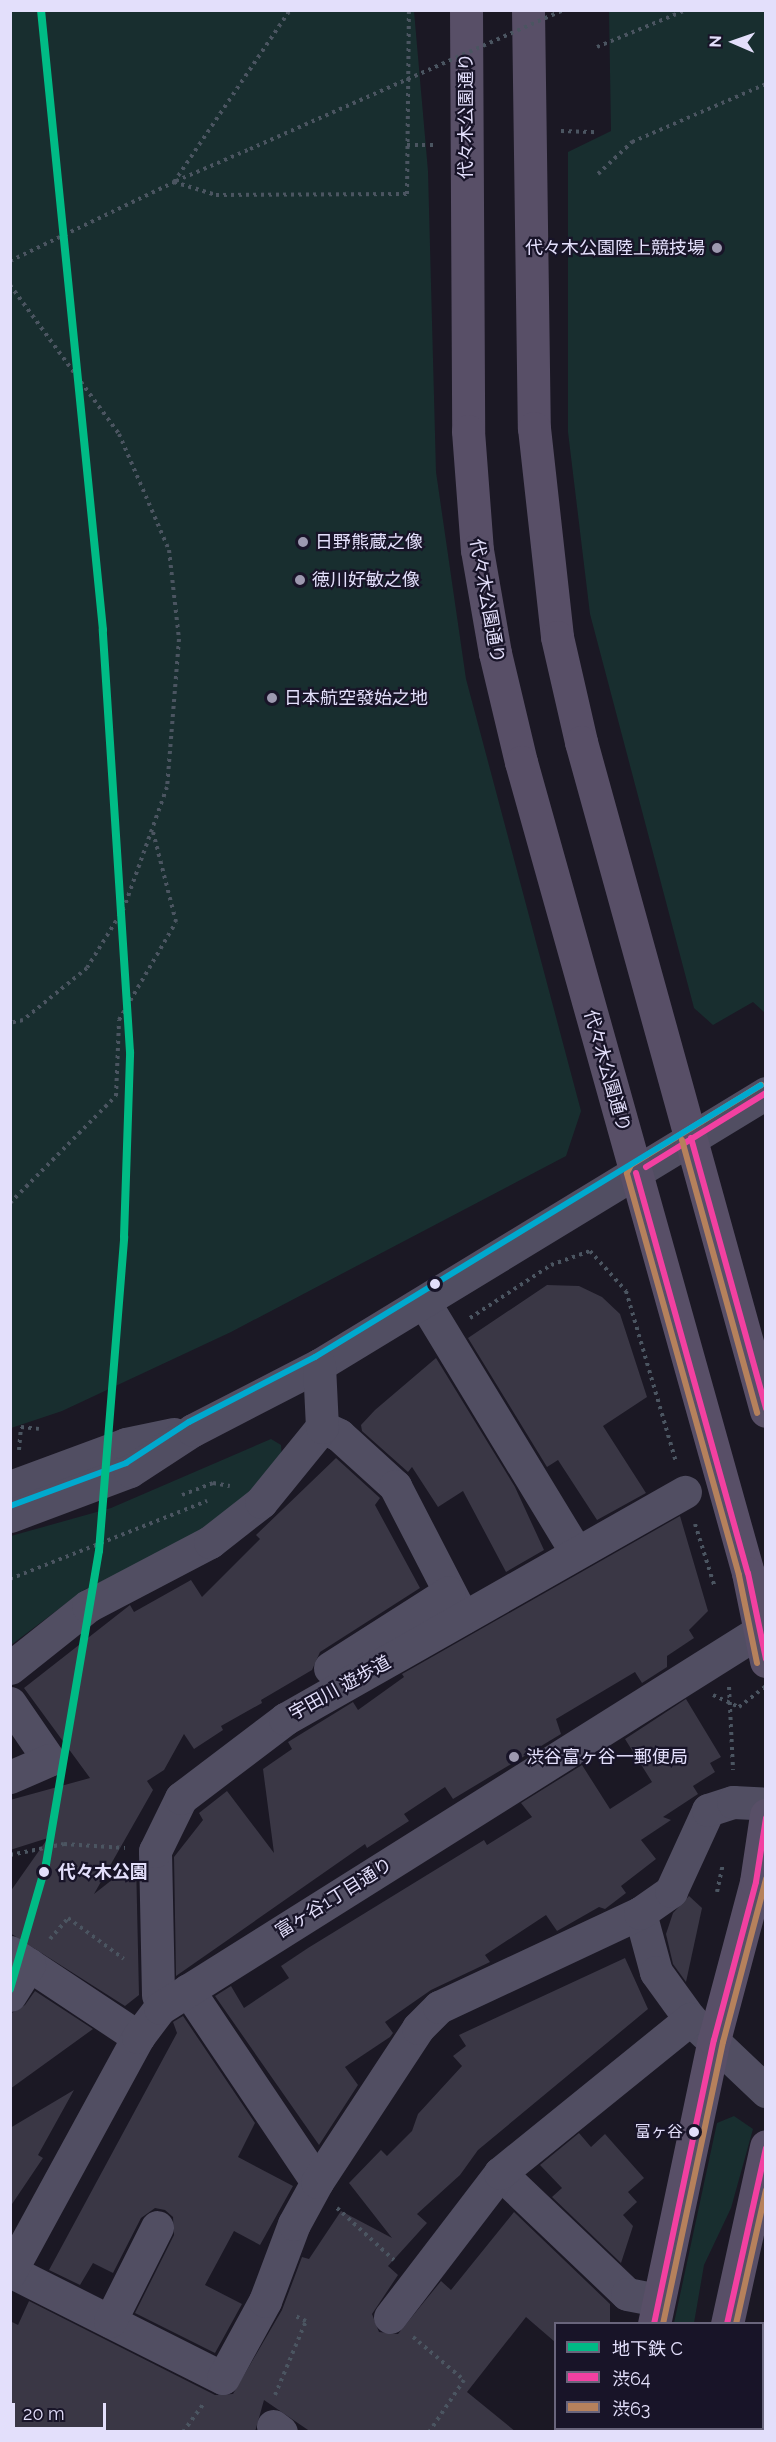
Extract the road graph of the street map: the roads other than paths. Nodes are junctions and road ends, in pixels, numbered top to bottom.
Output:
1 (466, 10) edge
2 (528, 10) edge
3 (765, 1092) edge
4 (691, 1138) junction
5 (636, 1173) junction
6 (423, 1302) junction
7 (319, 1365) junction
8 (765, 1411) edge
9 (322, 1426) junction
10 (193, 1430) junction
11 (14, 1474) edge
12 (685, 1492) road end
13 (10, 1516) edge
14 (576, 1552) junction
15 (456, 1605) junction
16 (763, 1628) edge
17 (765, 1661) edge
18 (10, 1668) edge
19 (330, 1668) dead end
20 (10, 1703) edge
21 (10, 1777) edge
22 (765, 1804) edge
23 (765, 1815) edge
24 (640, 1913) junction
25 (20, 1958) edge
26 (168, 1988) junction
27 (10, 1995) edge
28 (690, 2019) junction
29 (138, 2037) junction
30 (714, 2040) junction
31 (765, 2091) edge
32 (765, 2146) edge
33 (500, 2173) junction
34 (317, 2182) junction
35 (157, 2227) dead end
36 (11, 2272) edge
37 (656, 2312) edge
38 (390, 2318) road end
39 (110, 2322) junction
40 (727, 2322) edge

1 - 5 main road, 代々木公園通り
2 - 4 main road
3 - 4 street
4 - 5 street
4 - 8 main road
5 - 6 street
5 - 16 main road, 代々木公園通り
6 - 7 street
6 - 14 street
7 - 9 street
7 - 10 street
9 - 15 street
9 - 18 street
10 - 11 street
10 - 13 street
12 - 14 street, 宇田川 遊歩道
14 - 15 street, 宇田川 遊歩道
15 - 19 street
15 - 26 street, 宇田川 遊歩道
16 - 17 main road, 代々木公園通り
16 - 26 street, 富ヶ谷1丁目通り
20 - 21 street
22 - 24 street
23 - 30 main road
24 - 28 street
24 - 34 street
25 - 27 street
25 - 29 street
26 - 29 street, 富ヶ谷1丁目通り
26 - 34 street
28 - 30 street
28 - 33 street
29 - 36 street, 富ヶ谷1丁目通り
30 - 31 street
30 - 37 main road
32 - 40 main road
33 - 37 street
33 - 38 street
34 - 39 street
35 - 39 street
36 - 39 street

